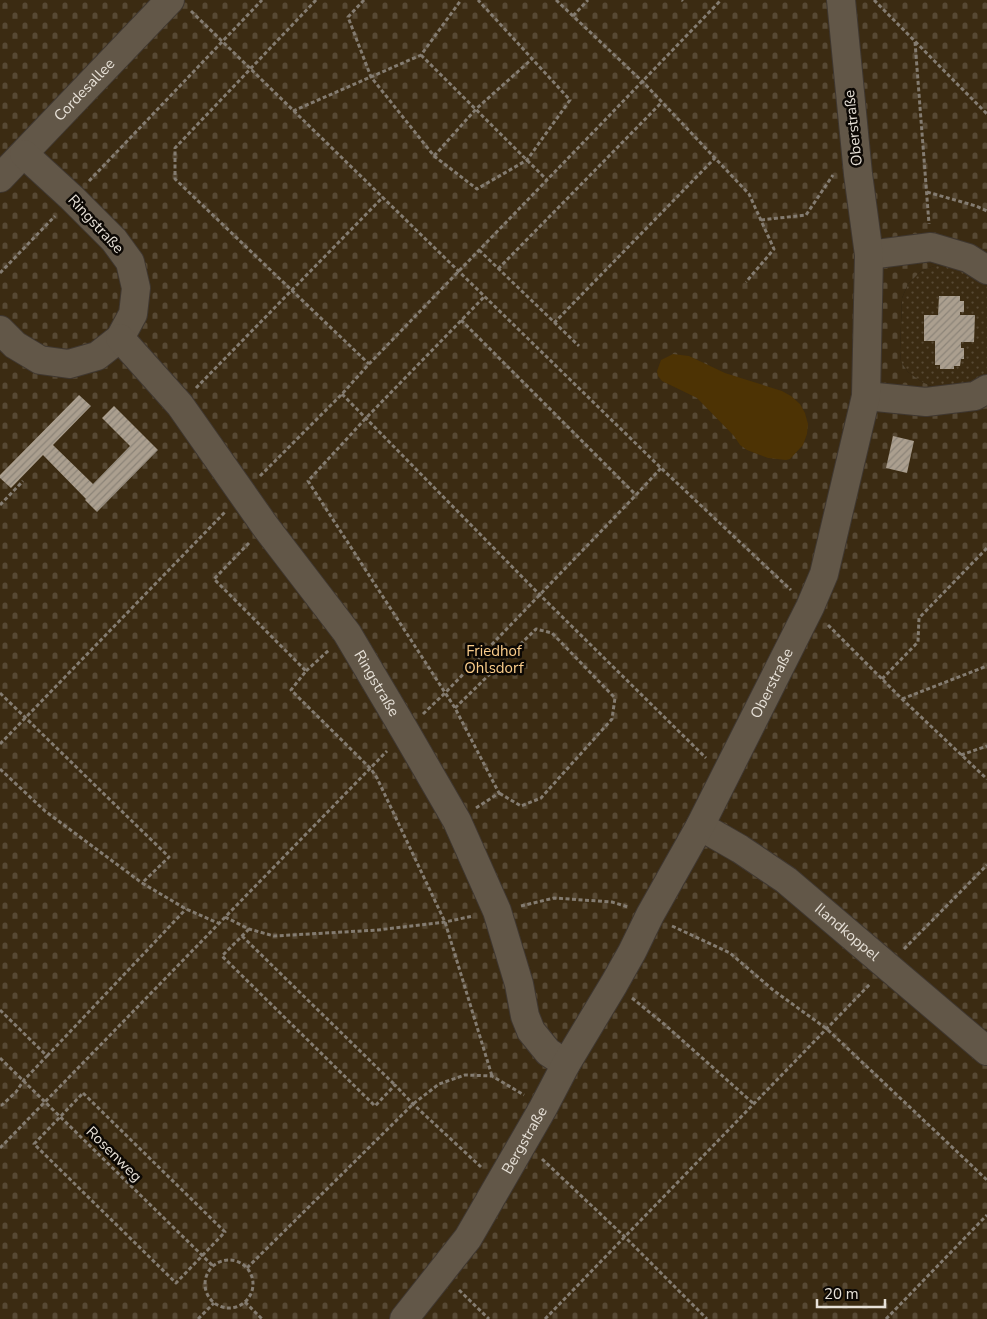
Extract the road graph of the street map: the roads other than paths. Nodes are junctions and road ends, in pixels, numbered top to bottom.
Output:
1 (840, 0) edge
2 (179, 4) edge
3 (24, 154) junction
4 (0, 178) edge
5 (869, 255) junction
6 (987, 270) edge
7 (0, 330) edge
8 (120, 338) junction
9 (987, 389) edge
10 (866, 396) junction
11 (700, 826) junction
12 (632, 952) joint
13 (987, 1051) edge
14 (566, 1064) junction
15 (404, 1319) edge

1 - 5 street, Oberstraße
2 - 3 street, Cordesallee
3 - 4 street, Cordesallee
3 - 8 street, Ringstraße
5 - 6 street
5 - 10 street, Oberstraße
7 - 8 street, Ringstraße
8 - 14 street, Ringstraße
9 - 10 street
10 - 11 street, Oberstraße
11 - 12 street, Oberstraße
11 - 13 street, Ilandkoppel
12 - 14 street, Bergstraße
14 - 15 street, Bergstraße

